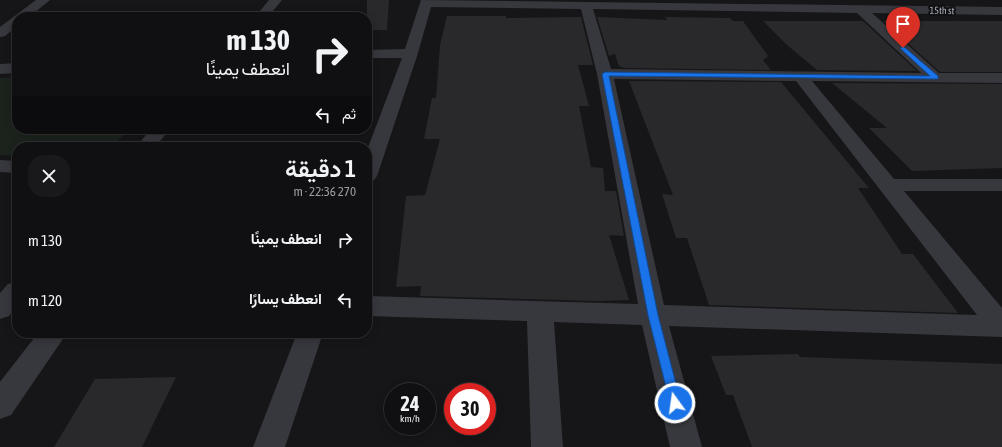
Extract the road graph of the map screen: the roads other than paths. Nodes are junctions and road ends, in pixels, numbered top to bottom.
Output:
1 (44, 0) edge
2 (276, 0) edge
3 (892, 0) edge
4 (426, 1) edge
5 (713, 3) edge
6 (586, 5) junction
7 (860, 9) junction
8 (904, 9) junction
9 (1002, 11) edge
10 (28, 12) edge
11 (265, 12) edge
12 (12, 24) edge
13 (0, 34) edge
14 (411, 53) junction
15 (372, 54) edge
16 (12, 68) edge
17 (0, 69) edge
18 (605, 74) junction
19 (800, 76) junction
20 (936, 78) junction
21 (1002, 78) edge
22 (157, 134) edge
23 (149, 142) edge
24 (372, 162) edge
25 (0, 166) edge
26 (12, 167) edge
27 (888, 185) junction
28 (1002, 185) edge
29 (372, 306) edge
30 (540, 311) junction
31 (653, 315) junction
32 (1002, 326) edge
33 (50, 338) edge
34 (308, 338) edge
35 (0, 405) edge
36 (269, 447) edge
37 (547, 447) edge
38 (686, 447) edge

1 - 10 street
2 - 11 street
3 - 8 street
4 - 6 street, 15th st
4 - 14 street
5 - 6 street, 15th st
5 - 7 street, 15th st
6 - 18 street
7 - 8 street, 15th st
7 - 20 street
8 - 9 street, 15th st
12 - 13 street
14 - 15 street
14 - 24 street
16 - 17 street
18 - 19 street
18 - 31 street
19 - 20 street
19 - 27 street
20 - 21 street
22 - 23 street
25 - 26 street
27 - 28 street
27 - 32 street
29 - 30 street
30 - 31 street
30 - 37 street
31 - 32 street
31 - 38 street
33 - 35 street
34 - 36 street

